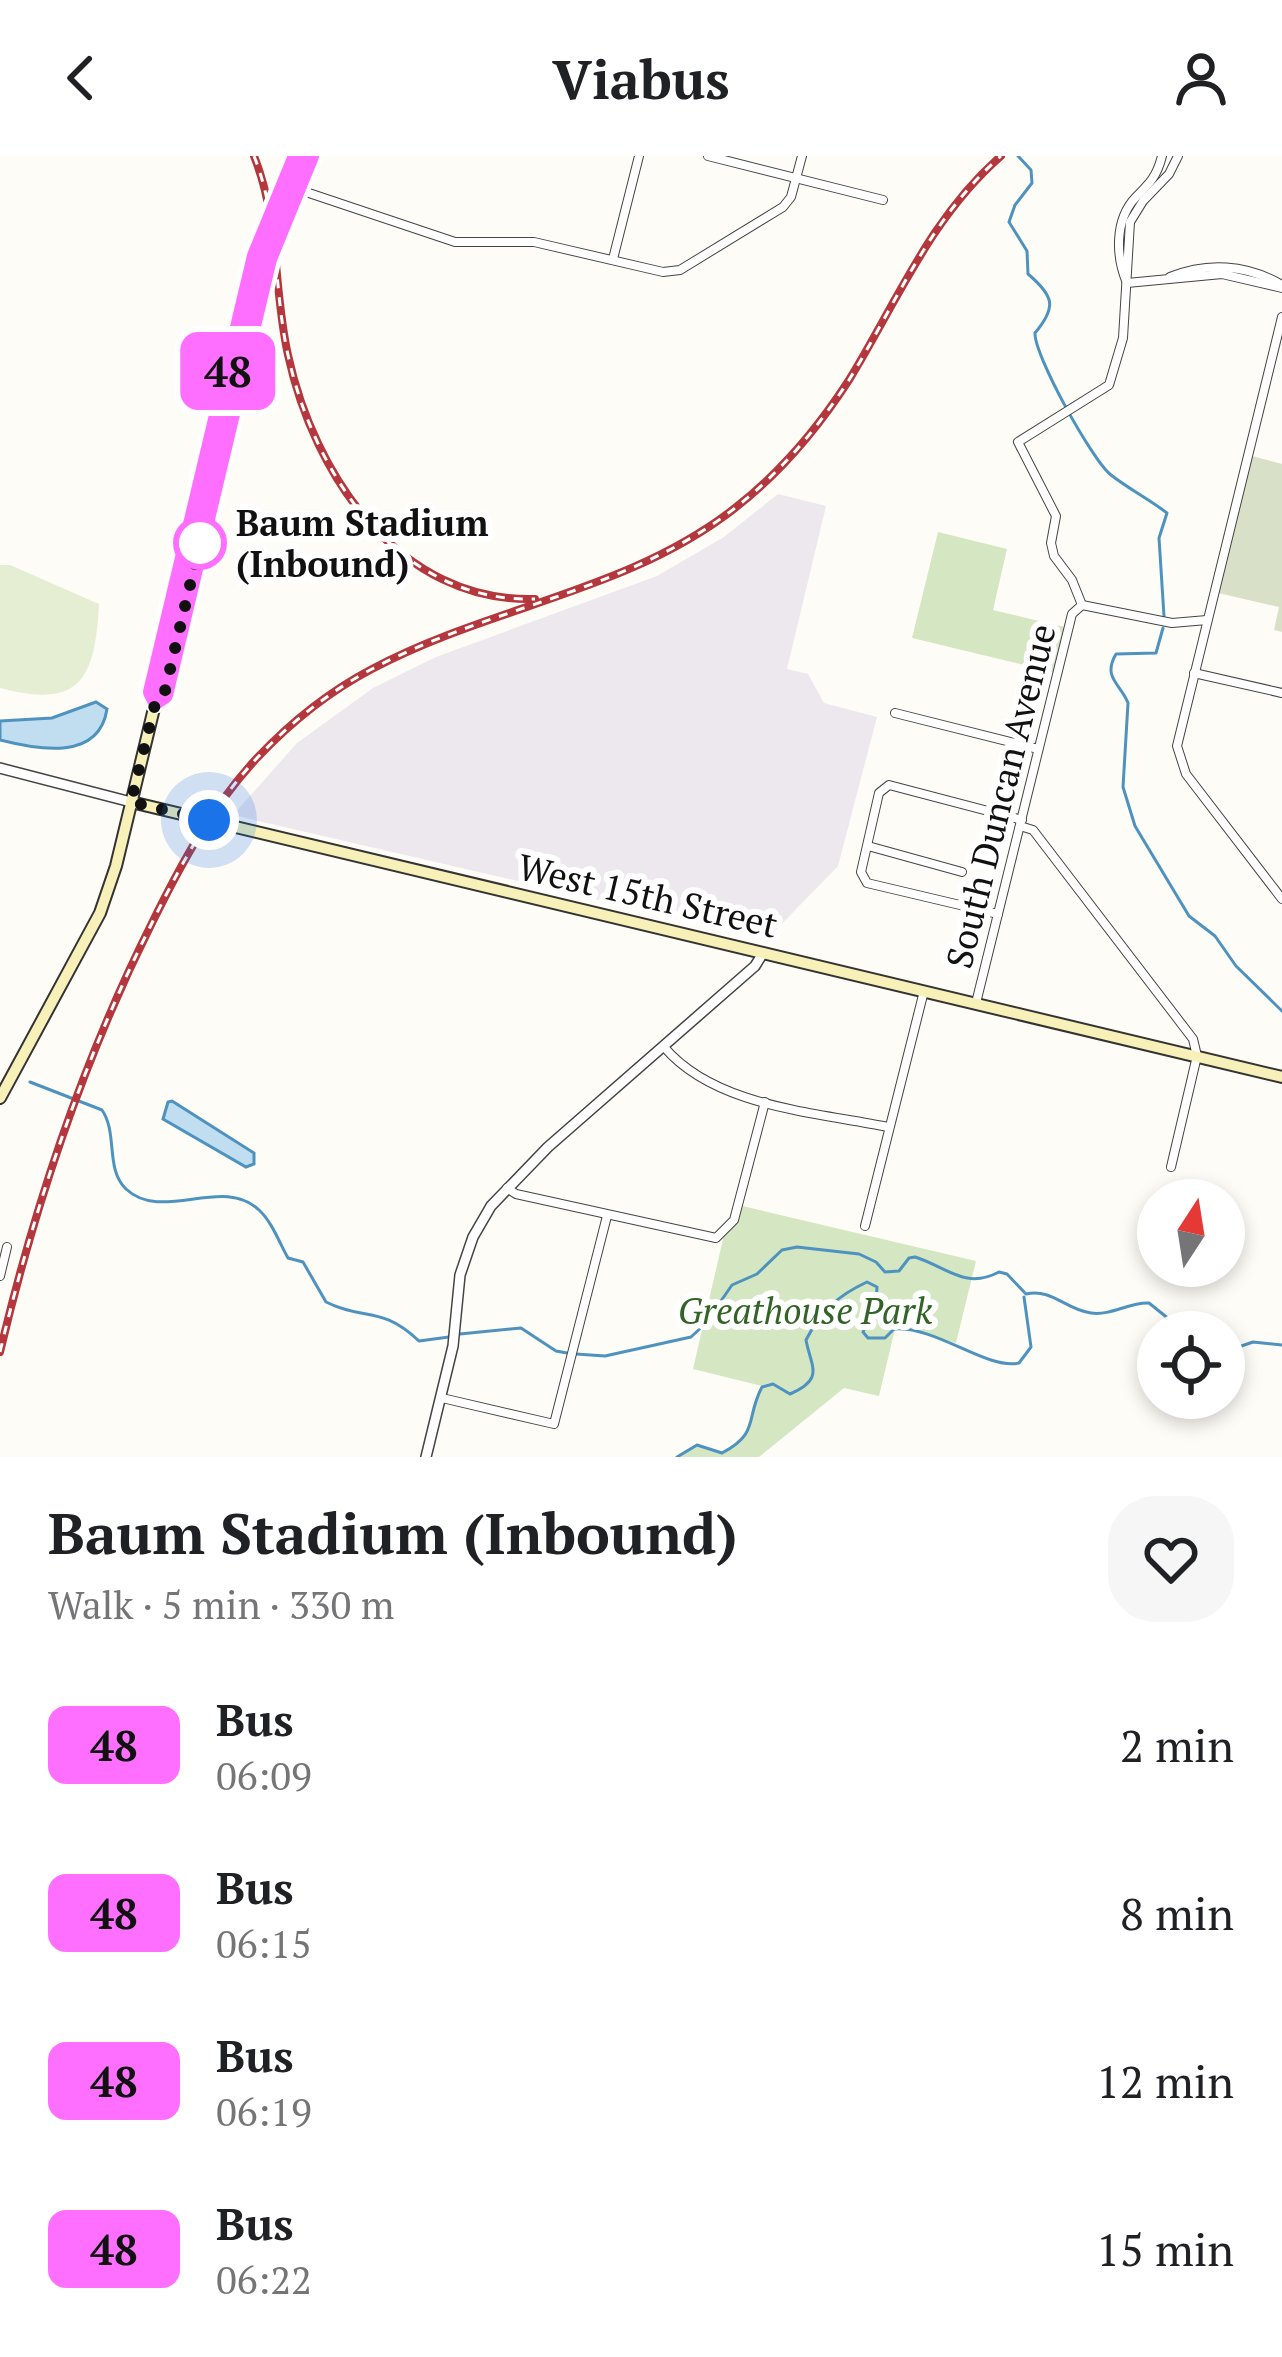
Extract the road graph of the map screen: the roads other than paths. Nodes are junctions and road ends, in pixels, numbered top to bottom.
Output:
1 (297, 156) edge
2 (310, 156) edge
3 (639, 156) edge
4 (708, 156) edge
5 (802, 156) edge
6 (1162, 156) edge
7 (1178, 156) edge
8 (796, 178) junction
9 (293, 188) junction
10 (883, 200) dead end
11 (613, 260) junction
12 (1126, 284) junction
13 (1282, 286) edge
14 (1282, 316) edge
15 (1082, 605) junction
16 (1207, 620) junction
17 (1194, 673) junction
18 (1282, 692) edge
19 (895, 713) dead end
20 (1038, 749) junction
21 (0, 768) edge
22 (131, 802) junction
23 (1021, 823) junction
24 (868, 846) junction
25 (962, 872) dead end
26 (1282, 872) edge
27 (1266, 879) junction
28 (1282, 899) edge
29 (998, 914) junction
30 (763, 953) junction
31 (924, 991) junction
32 (976, 1003) junction
33 (664, 1047) junction
34 (1197, 1056) junction
35 (1282, 1077) edge
36 (0, 1098) edge
37 (765, 1102) junction
38 (888, 1127) junction
39 (1171, 1167) dead end
40 (506, 1188) junction
41 (607, 1216) junction
42 (865, 1226) dead end
43 (8, 1246) dead end
44 (0, 1276) edge
45 (442, 1398) junction
46 (426, 1457) edge

1 - 9 main road
2 - 9 main road
3 - 11 street
4 - 8 street
5 - 8 street
6 - 12 street
7 - 12 street
8 - 10 street
8 - 11 street
9 - 11 street
9 - 22 main road
12 - 13 street
12 - 15 street
14 - 16 street
15 - 16 street
15 - 20 street, South Duncan Avenue
16 - 17 street
17 - 18 street
17 - 27 street
19 - 20 street
20 - 23 street, South Duncan Avenue
21 - 22 street, West 15th Street
22 - 30 main road, West 15th Street
22 - 36 main road
23 - 24 street
23 - 29 street, South Duncan Avenue
23 - 34 street
24 - 25 street
24 - 29 street
26 - 27 street
27 - 28 street
29 - 32 street, South Duncan Avenue
30 - 31 main road, West 15th Street
30 - 33 street
31 - 32 main road, West 15th Street
31 - 38 street, South Duncan Avenue
32 - 34 main road, West 15th Street
33 - 37 street
33 - 40 street
34 - 35 main road, West 15th Street
34 - 39 street
37 - 38 street
37 - 41 street
38 - 42 street, South Duncan Avenue
40 - 41 street
40 - 45 street
41 - 45 street
43 - 44 street
45 - 46 street

